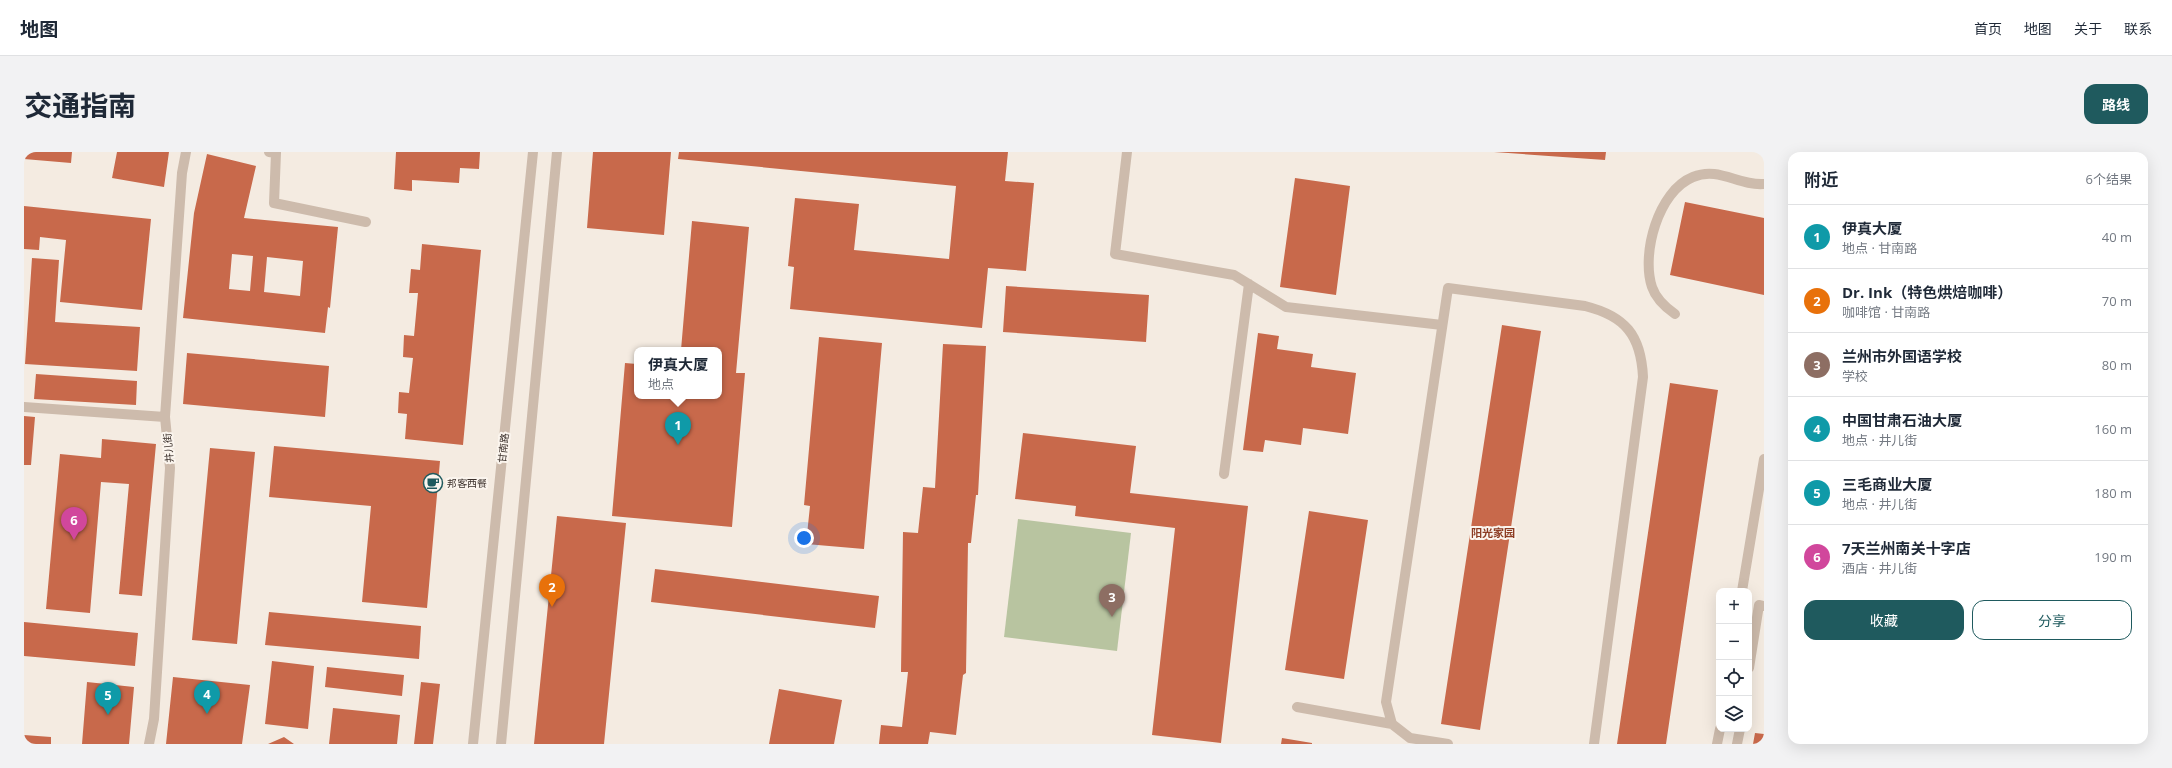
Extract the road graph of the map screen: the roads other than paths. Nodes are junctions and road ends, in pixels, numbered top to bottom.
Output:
1 (186, 152) edge
2 (269, 152) edge
3 (533, 152) edge
4 (558, 152) edge
5 (1127, 152) edge
6 (1764, 184) edge
7 (366, 222) dead end
8 (1248, 284) junction
9 (1675, 314) dead end
10 (1442, 325) junction
11 (24, 407) edge
12 (165, 417) junction
13 (1764, 459) edge
14 (1224, 474) dead end
15 (1742, 588) edge
16 (1764, 606) edge
17 (1750, 660) edge
18 (1297, 707) dead end
19 (1392, 724) junction
20 (1719, 732) edge
21 (1739, 732) edge
22 (149, 744) edge
23 (473, 744) edge
24 (501, 744) edge
25 (1448, 744) edge
26 (1594, 744) edge
27 (1717, 744) edge
28 (1737, 744) edge

1 - 12 street, 井儿街
2 - 7 street
3 - 23 street, 甘南路
4 - 24 street
5 - 8 street
6 - 9 street
8 - 10 street
8 - 14 street
10 - 19 street
10 - 26 street
11 - 12 street
12 - 22 street, 井儿街
13 - 15 street
16 - 17 street
18 - 19 street
19 - 25 street
20 - 27 street
21 - 28 street

